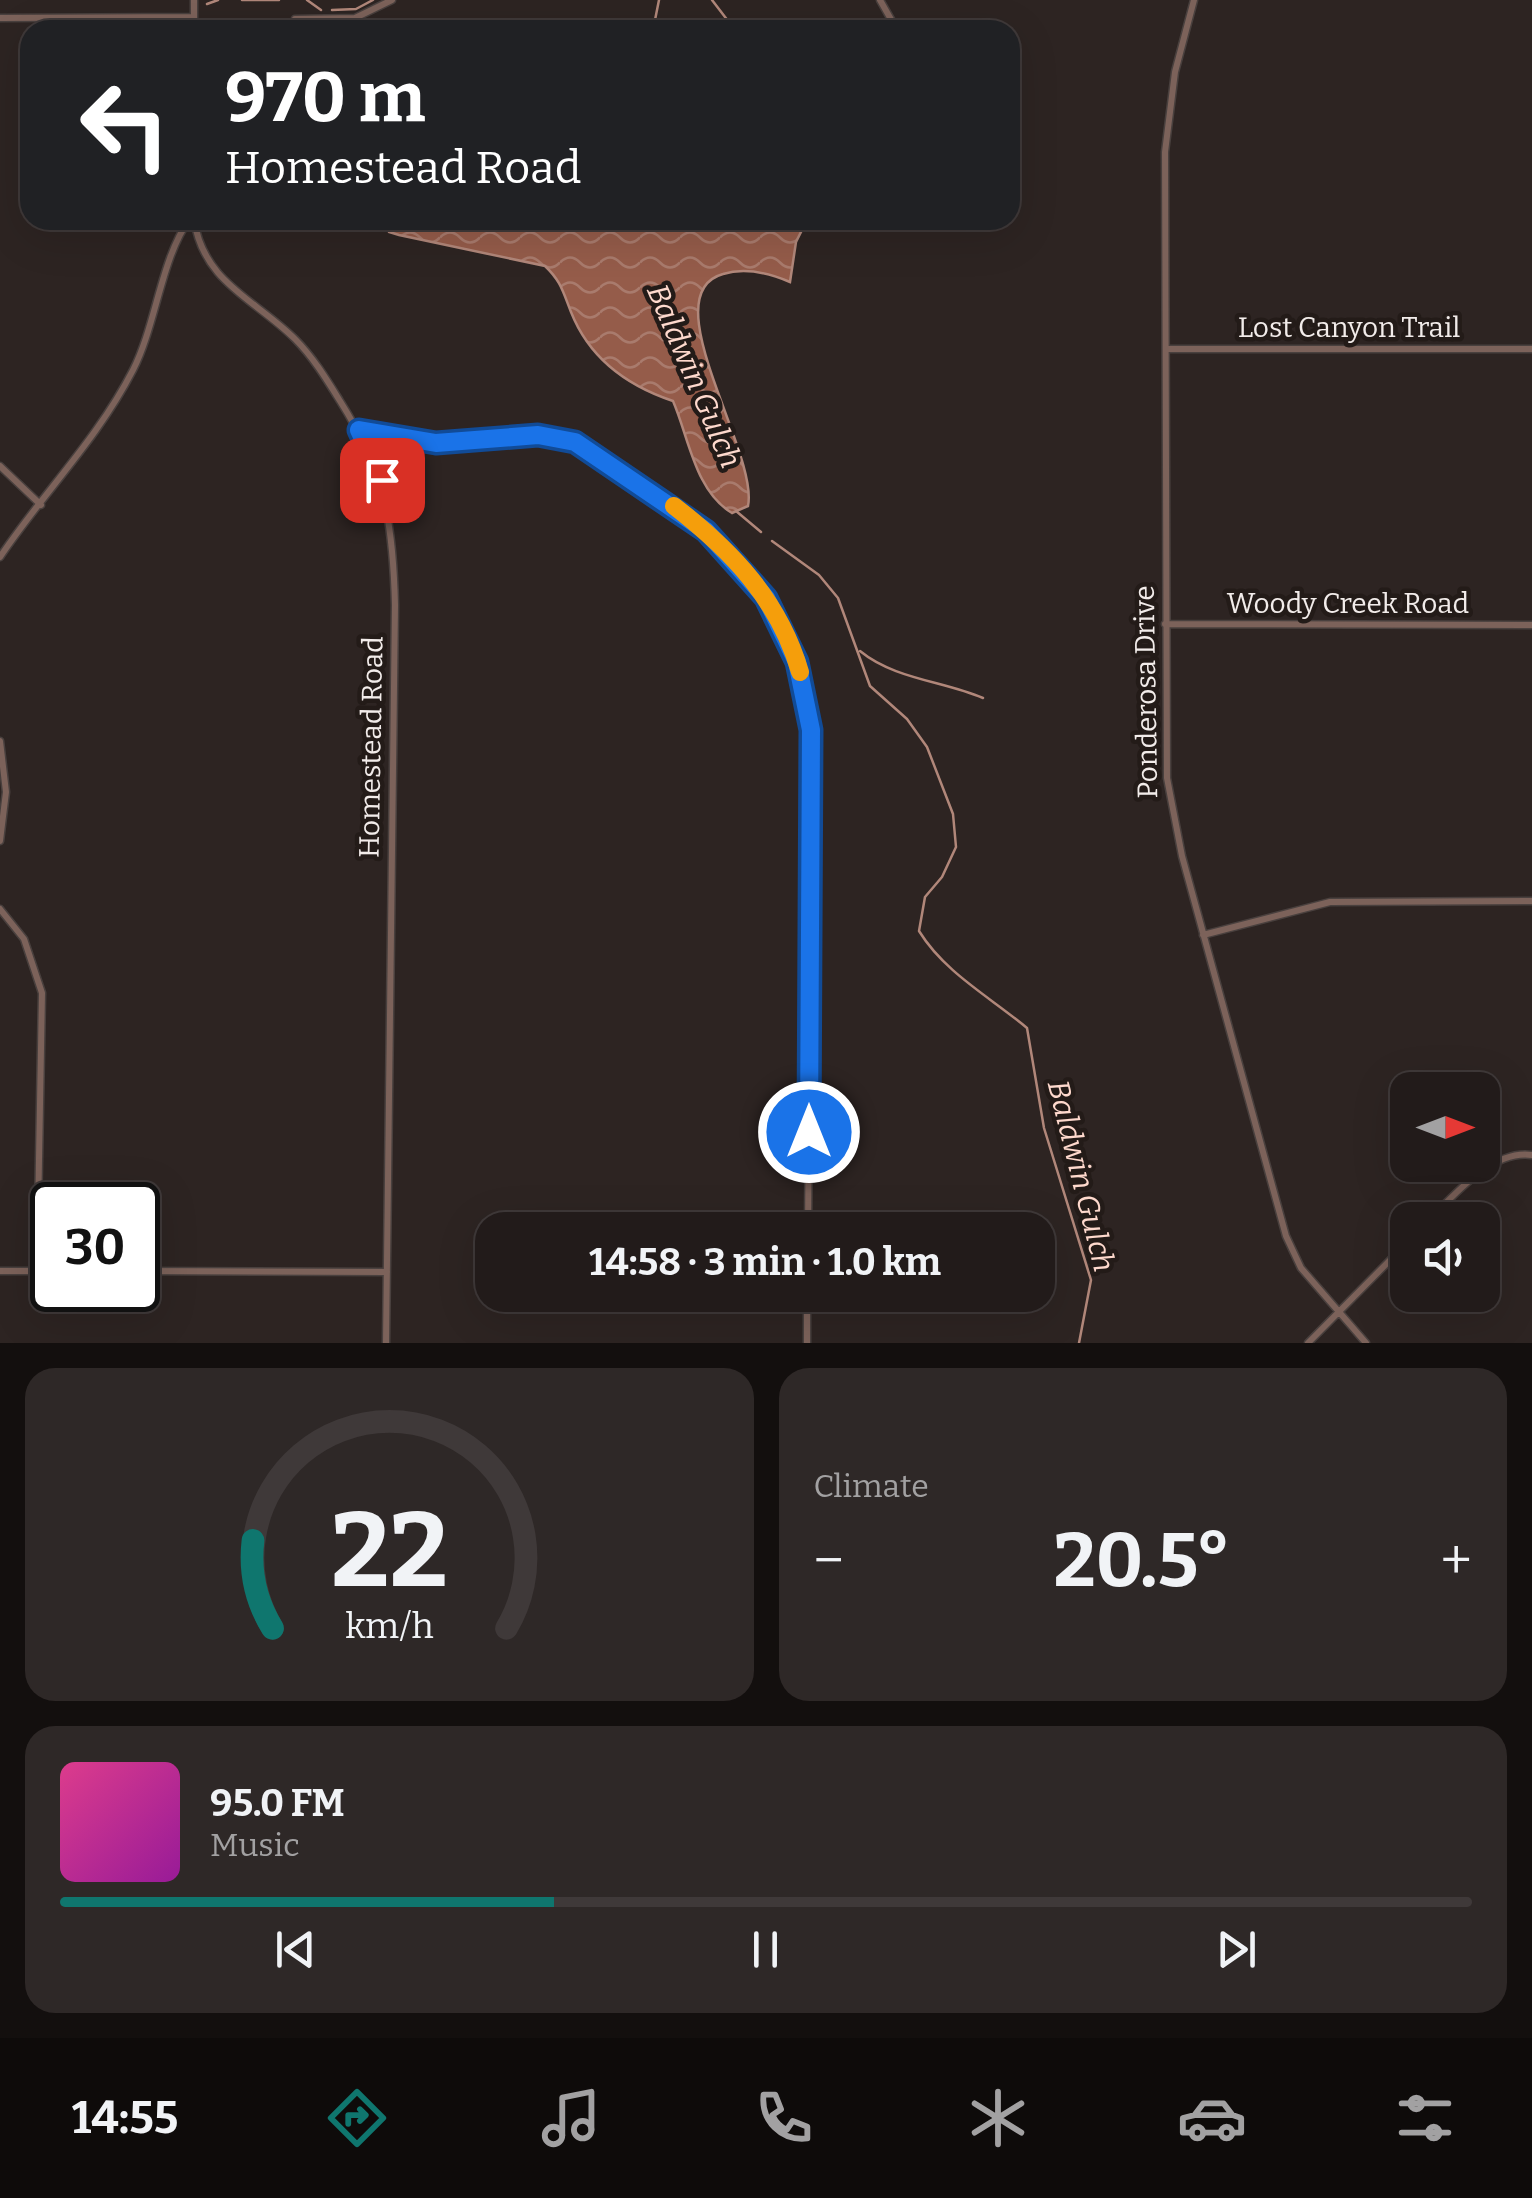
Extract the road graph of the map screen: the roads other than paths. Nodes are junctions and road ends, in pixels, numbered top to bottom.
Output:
1 (194, 0) edge
2 (392, 0) edge
3 (1194, 0) edge
4 (0, 18) edge
5 (194, 18) joint
6 (295, 19) dead end
7 (188, 230) edge
8 (196, 230) edge
9 (1167, 349) junction
10 (1532, 349) edge
11 (359, 430) junction
12 (0, 466) edge
13 (41, 505) junction
14 (0, 557) edge
15 (1165, 624) junction
16 (1532, 625) edge
17 (0, 742) edge
18 (0, 841) edge
19 (1532, 901) edge
20 (0, 908) edge
21 (1202, 935) junction
22 (1532, 1156) edge
23 (39, 1182) edge
24 (1450, 1202) edge
25 (808, 1212) edge
26 (1390, 1260) edge
27 (0, 1271) edge
28 (30, 1271) edge
29 (160, 1271) edge
30 (387, 1272) junction
31 (808, 1312) edge
32 (1338, 1312) junction
33 (386, 1343) edge
34 (807, 1343) edge
35 (1308, 1343) edge
36 (1366, 1343) edge

1 - 5 street
2 - 6 street
3 - 9 street, Ponderosa Drive
4 - 5 street
7 - 13 street
8 - 11 street, Homestead Road
9 - 10 street, Lost Canyon Trail
9 - 15 street, Ponderosa Drive
11 - 25 street
11 - 30 street, Homestead Road
12 - 13 street
13 - 14 street
15 - 16 street, Woody Creek Road
15 - 21 street, Ponderosa Drive
17 - 18 street
19 - 21 street
20 - 23 street
21 - 32 street, Ponderosa Drive
22 - 24 street
26 - 32 street
27 - 28 street
29 - 30 street
30 - 33 street, Homestead Road
31 - 34 street
32 - 35 street
32 - 36 street, Ponderosa Drive

